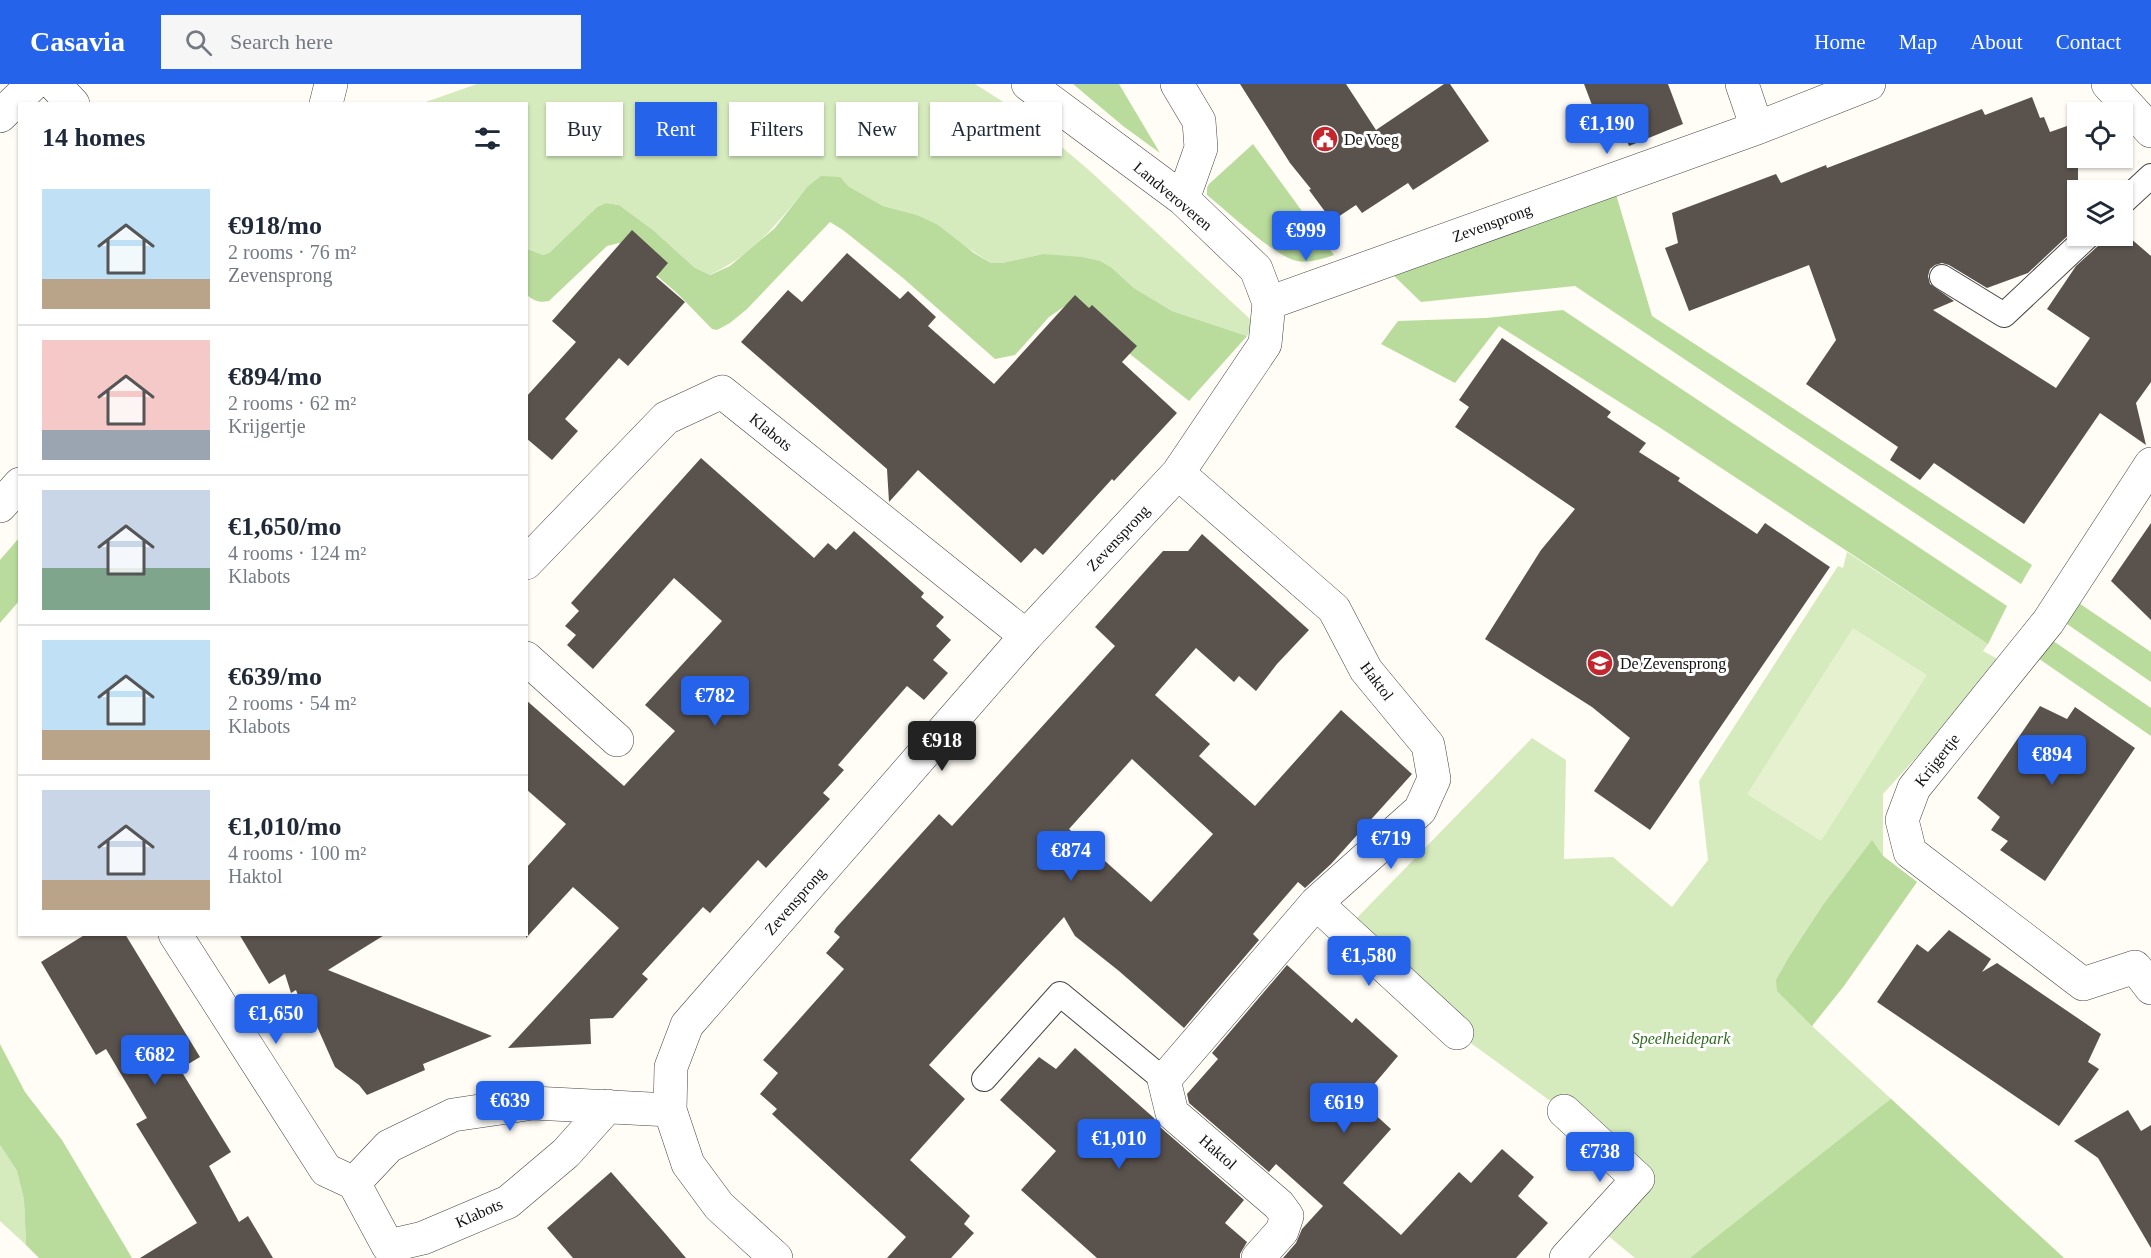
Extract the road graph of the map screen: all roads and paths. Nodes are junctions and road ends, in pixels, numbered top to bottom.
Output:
1 (33, 84) edge
2 (54, 84) edge
3 (331, 84) edge
4 (353, 84) edge
5 (1028, 84) edge
6 (1177, 84) edge
7 (1742, 84) edge
8 (1869, 84) edge
9 (2108, 84) edge
10 (71, 102) edge
11 (326, 102) edge
12 (349, 102) edge
13 (0, 116) edge
14 (1757, 128) junction
15 (2151, 131) edge
16 (2151, 176) edge
17 (2133, 193) edge
18 (1183, 199) junction
19 (2077, 246) edge
20 (1941, 277) dead end
21 (1269, 303) junction
22 (2151, 464) edge
23 (1178, 473) junction
24 (18, 486) edge
25 (0, 506) edge
26 (528, 561) edge
27 (1026, 636) junction
28 (528, 660) edge
29 (617, 740) dead end
30 (1316, 903) junction
31 (176, 936) edge
32 (2151, 988) edge
33 (1457, 1033) dead end
34 (984, 1079) dead end
35 (1164, 1080) junction
36 (608, 1106) junction
37 (670, 1110) junction
38 (1564, 1111) dead end
39 (354, 1183) junction
40 (776, 1258) edge
41 (1258, 1258) edge
42 (1566, 1258) edge

1 - 13 street
2 - 10 street
3 - 11 street
4 - 12 street
5 - 18 street, Landveroveren
6 - 18 street
7 - 14 street
8 - 14 street, Zevensprong
9 - 15 street
14 - 21 street, Zevensprong
16 - 17 lane
18 - 21 street, Landveroveren
19 - 20 lane
21 - 23 street, Zevensprong
22 - 32 street, Krijgertje
23 - 27 street, Zevensprong
23 - 30 street, Haktol
24 - 25 street
26 - 27 street, Klabots
27 - 37 street, Zevensprong
28 - 29 street
30 - 33 street
30 - 35 street, Haktol
31 - 39 street
34 - 35 lane
35 - 41 street, Haktol
36 - 37 street
36 - 39 street
36 - 39 street, Klabots
37 - 40 street, Zevensprong
38 - 42 street

